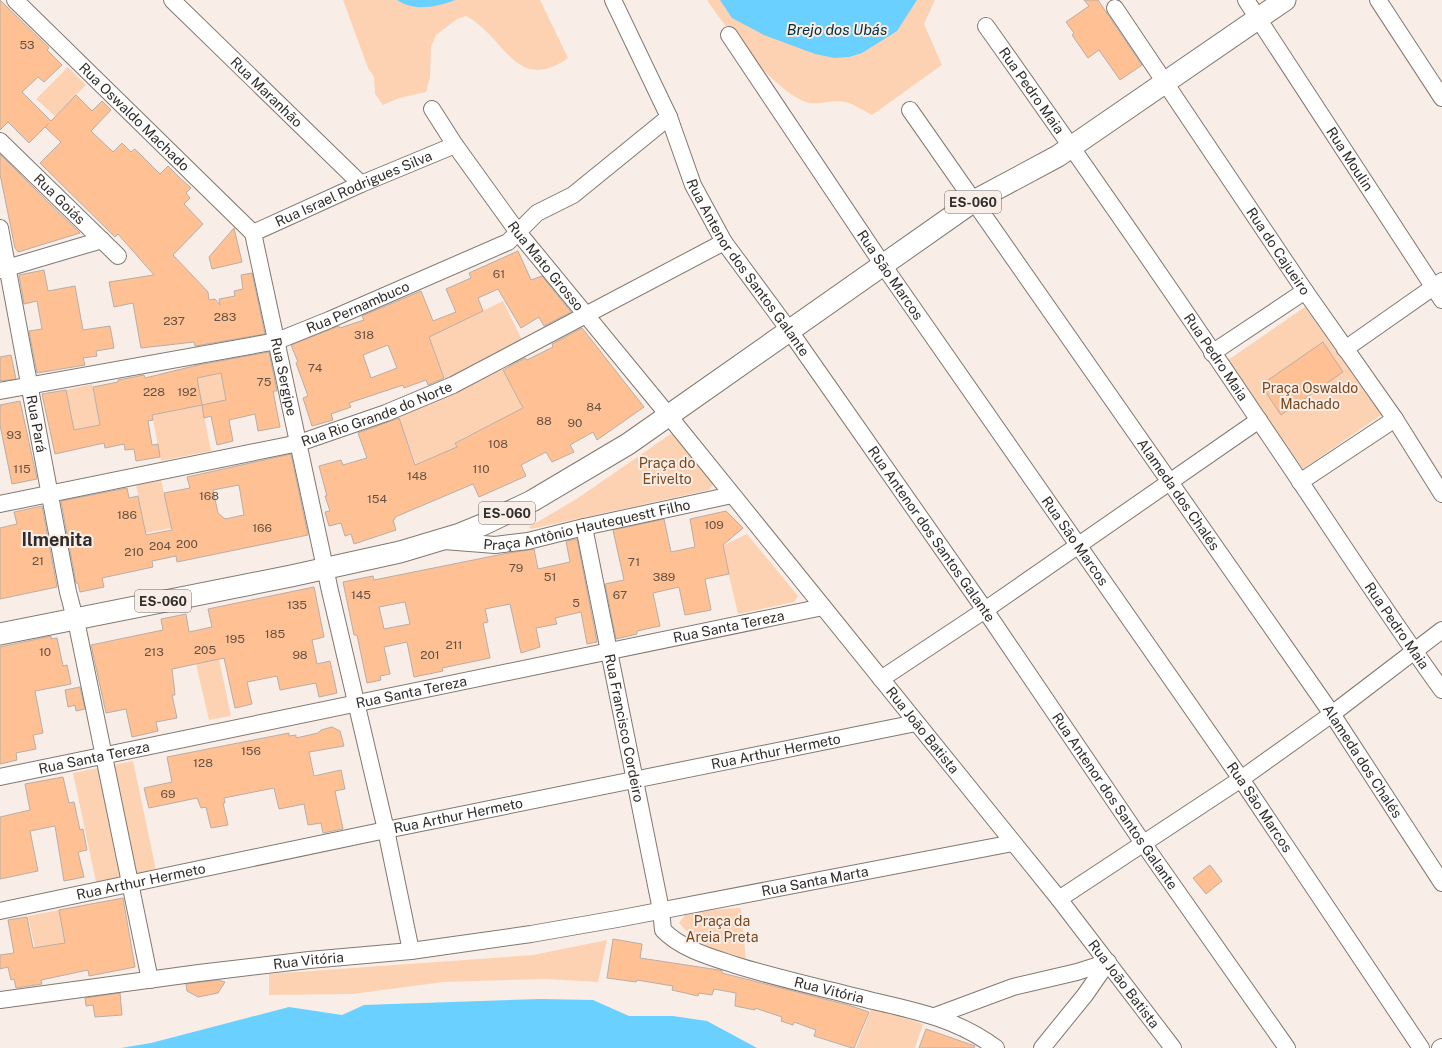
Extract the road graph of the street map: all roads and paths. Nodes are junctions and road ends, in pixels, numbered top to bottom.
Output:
1 (15, 0) edge
2 (172, 0) edge
3 (613, 0) edge
4 (1246, 0) edge
5 (1285, 0) edge
6 (1378, 0) edge
7 (1116, 8) dead end
8 (1259, 18) junction
9 (986, 26) dead end
10 (729, 35) dead end
11 (1166, 82) junction
12 (1442, 98) edge
13 (432, 109) dead end
14 (910, 110) dead end
15 (669, 117) junction
16 (0, 141) edge
17 (455, 145) junction
18 (1071, 146) junction
19 (361, 184) junction
20 (974, 201) junction
21 (0, 228) edge
22 (518, 231) junction
23 (253, 233) junction
24 (102, 240) junction
25 (724, 242) junction
26 (118, 256) dead end
27 (883, 265) junction
28 (4, 269) edge
29 (1439, 289) edge
30 (1305, 291) junction
31 (587, 314) junction
32 (789, 330) junction
33 (277, 341) junction
34 (1345, 349) junction
35 (1212, 353) junction
36 (29, 384) junction
37 (0, 391) edge
38 (669, 416) junction
39 (1395, 419) junction
40 (1259, 420) junction
41 (299, 443) junction
42 (1169, 482) junction
43 (1300, 482) junction
44 (49, 494) junction
45 (1442, 494) edge
46 (732, 495) junction
47 (0, 504) edge
48 (584, 527) junction
49 (441, 540) junction
50 (1077, 546) junction
51 (326, 568) junction
52 (823, 607) junction
53 (985, 610) junction
54 (75, 619) junction
55 (1442, 630) edge
56 (0, 634) edge
57 (1414, 651) junction
58 (610, 652) junction
59 (881, 679) junction
60 (1442, 690) edge
61 (355, 704) junction
62 (1332, 714) junction
63 (916, 723) junction
64 (104, 756) junction
65 (0, 777) edge
66 (1241, 779) junction
67 (636, 780) junction
68 (386, 830) junction
69 (1013, 843) junction
70 (1143, 843) junction
71 (1442, 883) edge
72 (130, 885) junction
73 (1059, 899) junction
74 (661, 910) junction
75 (0, 911) edge
76 (617, 919) joint
77 (662, 930) joint
78 (411, 951) junction
79 (1108, 962) junction
80 (150, 980) junction
81 (0, 1000) edge
82 (935, 1016) junction
83 (996, 1048) edge
84 (1042, 1048) edge
85 (1173, 1048) edge
86 (1287, 1048) edge
87 (1421, 1048) edge

1 - 23 street, Rua Oswaldo Machado
2 - 19 street, Rua Maranhão
3 - 15 street, Rua Antenor dos Santos Galante
4 - 8 street, Rua Moulin
5 - 8 main road, ES-060
6 - 12 street
7 - 11 street, Rua do Cajueiro
8 - 11 main road, ES-060
8 - 29 street, Rua Moulin
9 - 18 street, Rua Pedro Maia
10 - 27 street, Rua São Marcos
11 - 18 main road, ES-060
11 - 30 street, Rua do Cajueiro
13 - 17 street, Rua Mato Grosso
14 - 20 street, Alameda dos Chalés
15 - 22 street, Rua Pernambuco
15 - 25 street, Rua Antenor dos Santos Galante
16 - 24 street, Rua Goiás
17 - 19 street, Rua Israel Rodrigues Silva
17 - 22 street, Rua Mato Grosso
18 - 20 main road, ES-060
18 - 35 street, Rua Pedro Maia
19 - 23 street, Rua Israel Rodrigues Silva
20 - 27 main road, ES-060
20 - 42 street, Alameda dos Chalés
21 - 28 street, Rua Pará
22 - 31 street, Rua Mato Grosso
22 - 33 street, Rua Pernambuco
23 - 33 street, Rua Sergipe
24 - 26 street, Rua Goiás
24 - 28 street
25 - 31 street, Rua Rio Grande do Norte
25 - 32 street, Rua Antenor dos Santos Galante
27 - 32 main road, ES-060
27 - 50 street, Rua São Marcos
28 - 36 street, Rua Pará
29 - 34 street
30 - 34 street, Rua do Cajueiro
30 - 35 street
31 - 38 street, Rua Mato Grosso
31 - 41 street, Rua Rio Grande do Norte
32 - 38 main road, ES-060
32 - 53 street, Rua Antenor dos Santos Galante
33 - 36 street, Rua Pernambuco
33 - 41 street, Rua Sergipe
34 - 39 street, Rua do Cajueiro
35 - 40 street, Rua Pedro Maia
36 - 37 street, Rua Pernambuco
36 - 44 street, Rua Pará
38 - 46 street, Rua João Batista
38 - 49 main road, ES-060
39 - 43 street
39 - 45 street, Rua do Cajueiro
40 - 42 street
40 - 43 street, Rua Pedro Maia
41 - 44 street, Rua Rio Grande do Norte
41 - 51 street, Rua Sergipe
42 - 50 street
42 - 62 street, Alameda dos Chalés
43 - 57 street, Rua Pedro Maia
44 - 47 street, Rua Rio Grande do Norte
44 - 54 street, Rua Pará
46 - 48 street, Praça Antônio Hautequestt Filho
46 - 52 street, Rua João Batista
48 - 49 street, Praça Antônio Hautequestt Filho
48 - 58 street, Rua Francisco Cordeiro
49 - 51 main road, ES-060
50 - 53 street
50 - 66 street, Rua São Marcos
51 - 54 main road, ES-060
51 - 61 street, Rua Sergipe
52 - 58 street, Rua Santa Tereza
52 - 59 street, Rua João Batista
53 - 59 street
53 - 70 street, Rua Antenor dos Santos Galante
54 - 56 main road, ES-060
54 - 64 street, Rua Pará
55 - 57 street
57 - 60 street, Rua Pedro Maia
57 - 62 street
58 - 61 street, Rua Santa Tereza
58 - 67 street, Rua Francisco Cordeiro
59 - 63 street, Rua João Batista
61 - 64 street, Rua Santa Tereza
61 - 68 street, Rua Sergipe
62 - 66 street
62 - 71 street, Alameda dos Chalés
63 - 67 street, Rua Arthur Hermeto
63 - 69 street, Rua João Batista
64 - 65 street, Rua Santa Tereza
64 - 72 street, Rua Pará
66 - 70 street
66 - 87 street, Rua São Marcos
67 - 68 street, Rua Arthur Hermeto
67 - 74 street, Rua Francisco Cordeiro
68 - 72 street, Rua Arthur Hermeto
68 - 78 street, Rua Sergipe
69 - 73 street, Rua João Batista
69 - 74 street, Rua Santa Marta
70 - 73 street
70 - 86 street, Rua Antenor dos Santos Galante
72 - 75 street, Rua Arthur Hermeto
72 - 80 street, Rua Pará
73 - 79 street, Rua João Batista
74 - 76 street, Rua Santa Marta
74 - 77 street, Rua Francisco Cordeiro
76 - 78 street, Rua Vitória
77 - 82 street, Rua Vitória
78 - 80 street, Rua Vitória
79 - 82 street
79 - 84 street
79 - 85 street, Rua João Batista
80 - 81 street, Rua Vitória
82 - 83 street, Rua Vitória

